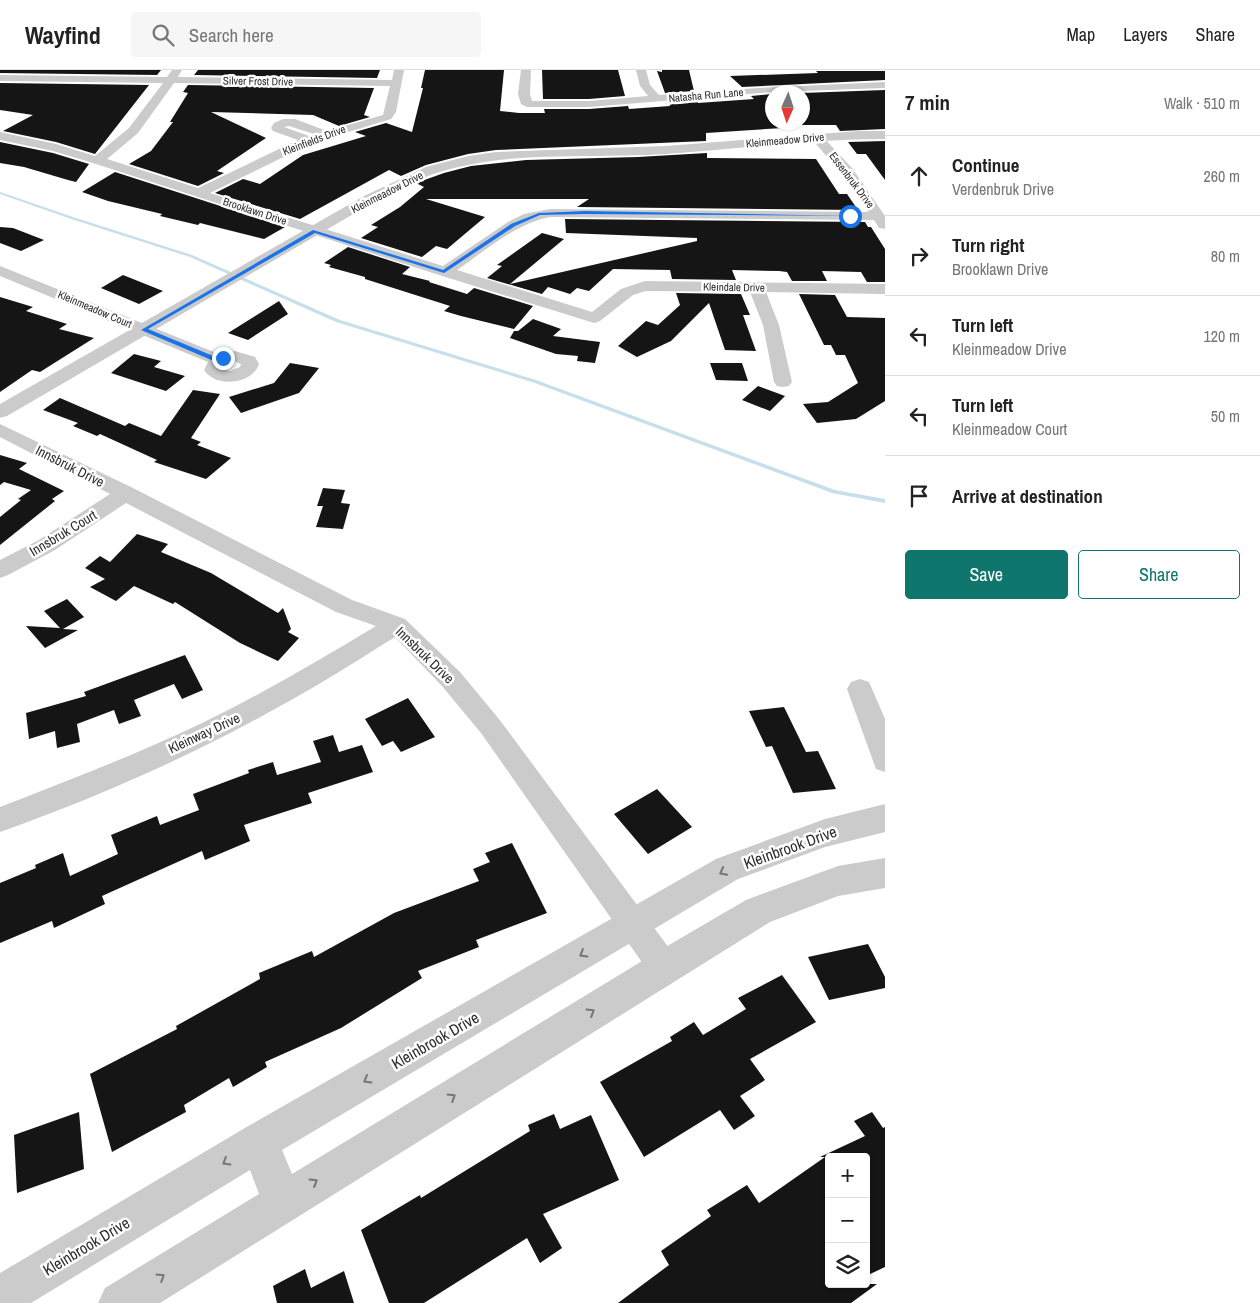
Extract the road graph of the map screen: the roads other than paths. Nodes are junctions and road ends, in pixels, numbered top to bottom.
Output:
1 (399, 70) edge
2 (526, 70) edge
3 (641, 70) edge
4 (174, 75) edge
5 (0, 78) edge
6 (396, 84) junction
7 (885, 85) edge
8 (657, 100) junction
9 (324, 134) junction
10 (885, 135) edge
11 (0, 136) edge
12 (816, 137) junction
13 (308, 140) junction
14 (97, 160) junction
15 (199, 193) junction
16 (882, 221) edge
17 (315, 231) junction
18 (0, 271) edge
19 (444, 272) junction
20 (756, 287) junction
21 (885, 289) edge
22 (594, 318) joint
23 (144, 330) junction
24 (218, 360) dead end
25 (783, 382) dead end
26 (0, 412) edge
27 (0, 430) edge
28 (126, 494) junction
29 (0, 570) edge
30 (396, 625) junction
31 (860, 689) dead end
32 (885, 761) edge
33 (885, 818) edge
34 (0, 820) edge
35 (885, 873) edge
36 (633, 924) junction
37 (664, 967) junction
38 (259, 1142) junction
39 (282, 1202) junction
40 (0, 1297) edge
41 (120, 1303) edge

1 - 6 street, Kleinfields Drive
2 - 8 street, Natasha Run Lane
3 - 8 street
4 - 5 street, Silver Frost Drive
4 - 6 street, Silver Frost Drive
4 - 14 street
6 - 9 street, Kleinfields Drive
7 - 8 street, Natasha Run Lane
9 - 13 street, Kleinfields Drive
9 - 13 street
10 - 12 street, Kleinmeadow Drive
11 - 14 street, Brooklawn Drive
12 - 16 street, Essenbruk Drive
12 - 17 street, Kleinmeadow Drive
13 - 15 street, Kleinfields Drive
14 - 15 street, Brooklawn Drive
15 - 17 street, Brooklawn Drive
16 - 19 street
17 - 19 street, Brooklawn Drive
17 - 23 street, Kleinmeadow Drive
18 - 23 street, Kleinmeadow Court
19 - 22 street, Brooklawn Drive
20 - 21 street, Kleindale Drive
20 - 22 street, Kleindale Drive
20 - 25 street
23 - 24 street, Kleinmeadow Court
23 - 26 street, Kleinmeadow Drive
27 - 28 street, Innsbruk Drive
28 - 29 street, Innsbruk Court
28 - 30 street, Innsbruk Drive
30 - 34 street, Kleinway Drive
30 - 36 street, Innsbruk Drive
31 - 32 street
33 -> 36 street, Kleinbrook Drive
35 - 37 street
36 - 37 street, Innsbruk Drive
36 -> 38 street, Kleinbrook Drive
39 -> 37 street
38 - 39 street
38 -> 40 street, Kleinbrook Drive
41 -> 39 street

